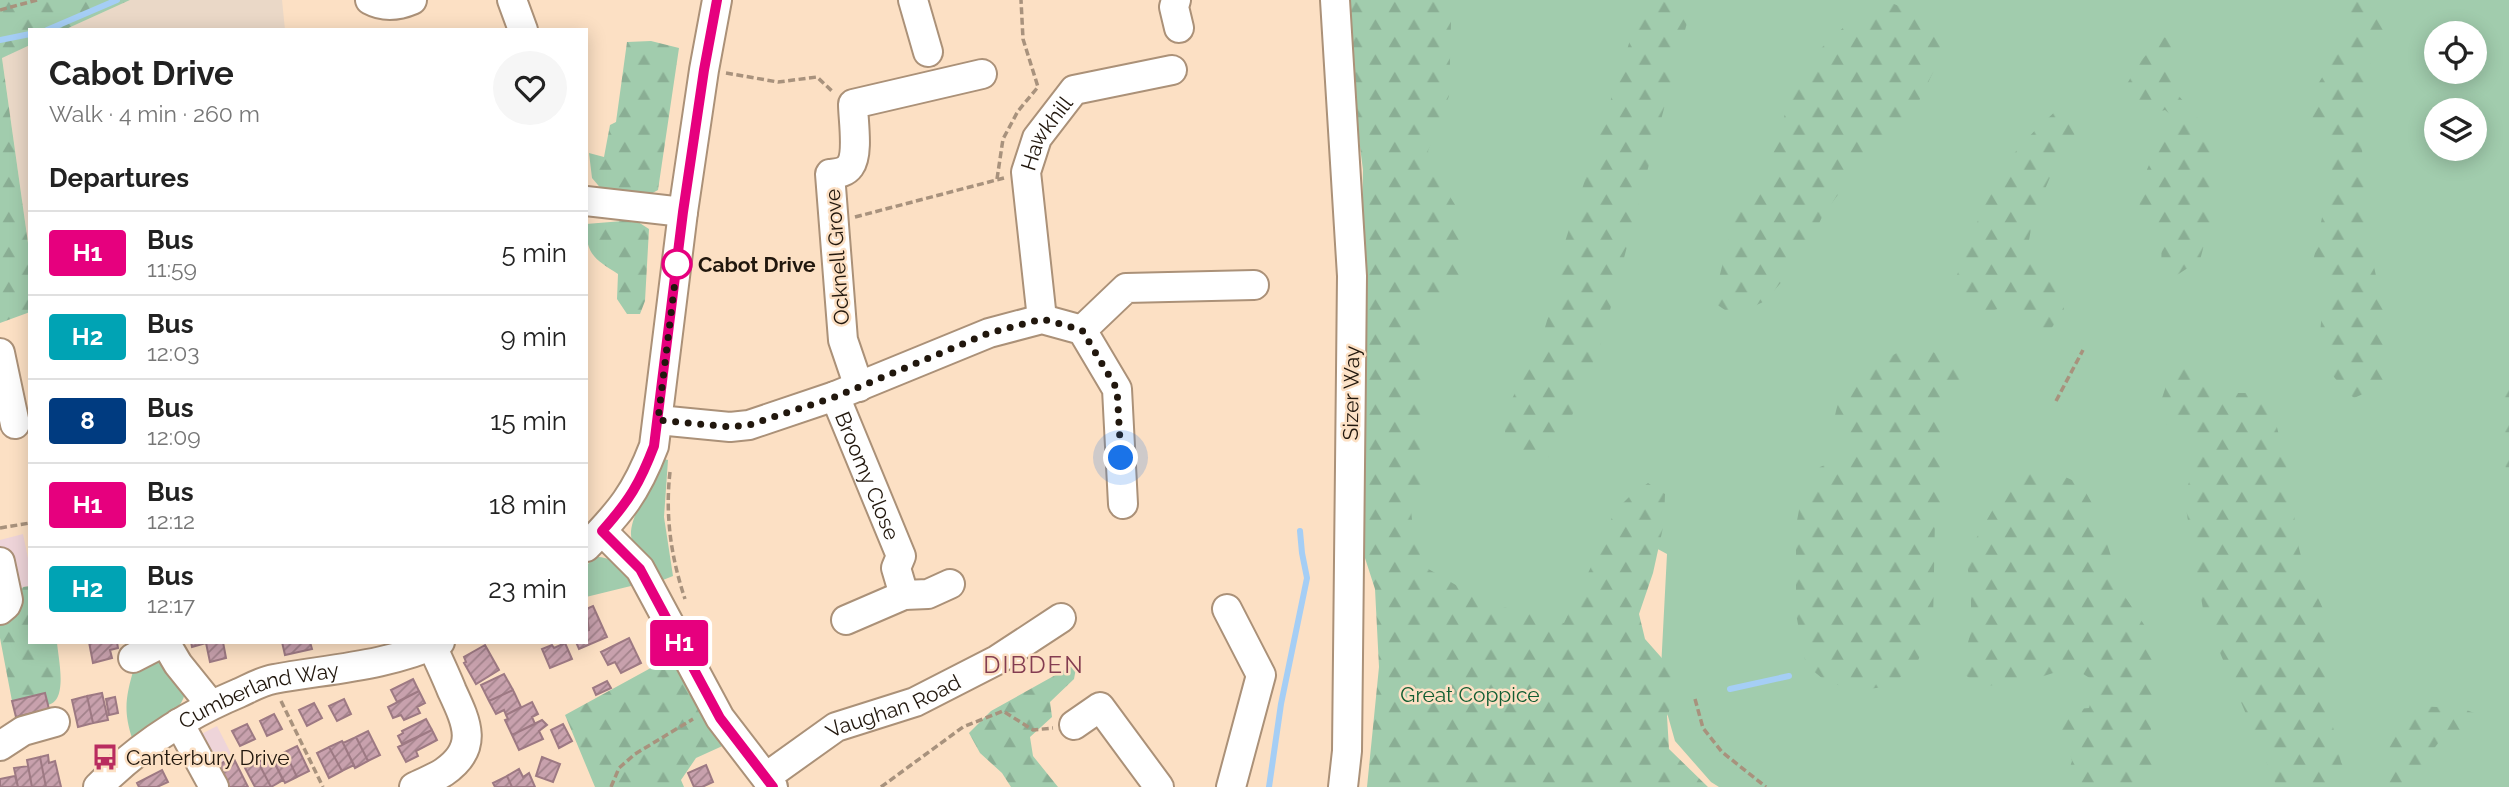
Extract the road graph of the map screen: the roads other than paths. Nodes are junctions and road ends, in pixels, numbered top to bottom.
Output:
1 (370, 0) edge
2 (412, 0) edge
3 (512, 0) edge
4 (717, 0) edge
5 (913, 0) edge
6 (1176, 0) edge
7 (1335, 0) edge
8 (522, 28) edge
9 (1180, 28) dead end
10 (928, 52) dead end
11 (1172, 70) dead end
12 (982, 74) dead end
13 (588, 201) edge
14 (683, 212) junction
15 (1254, 285) dead end
16 (1042, 319) junction
17 (1082, 330) junction
18 (0, 353) edge
19 (847, 392) junction
20 (658, 420) junction
21 (15, 424) edge
22 (1123, 504) dead end
23 (594, 539) edge
24 (0, 562) edge
25 (950, 584) dead end
26 (904, 594) junction
27 (1227, 609) dead end
28 (0, 610) edge
29 (1061, 618) dead end
30 (846, 620) dead end
31 (161, 644) edge
32 (166, 644) edge
33 (436, 644) edge
34 (341, 655) edge
35 (133, 658) dead end
36 (211, 705) junction
37 (55, 722) dead end
38 (179, 723) junction
39 (1074, 725) road end
40 (0, 746) edge
41 (769, 782) edge
42 (98, 787) edge
43 (214, 787) edge
44 (414, 787) edge
45 (1159, 787) edge
46 (1231, 787) edge
47 (1343, 787) edge

1 - 2 street
3 - 8 street
4 - 14 street
5 - 10 street
6 - 9 street
7 - 47 street, Sizer Way
11 - 16 street, Hawkhill
12 - 19 street, Ocknell Grove
13 - 14 street
14 - 20 street
15 - 17 street
16 - 17 street
16 - 19 street
17 - 22 street
18 - 21 street
19 - 20 street
19 - 26 street, Broomy Close
20 - 23 street
23 - 41 street
24 - 28 street
25 - 26 street
26 - 30 street
27 - 46 street
29 - 41 street, Vaughan Road
31 - 35 street
32 - 36 street
33 - 34 street, Cumberland Way
33 - 44 street
34 - 36 street, Cumberland Way
36 - 38 street, Cumberland Way
37 - 40 street
38 - 42 street, Cumberland Way
38 - 43 street
39 - 45 street

